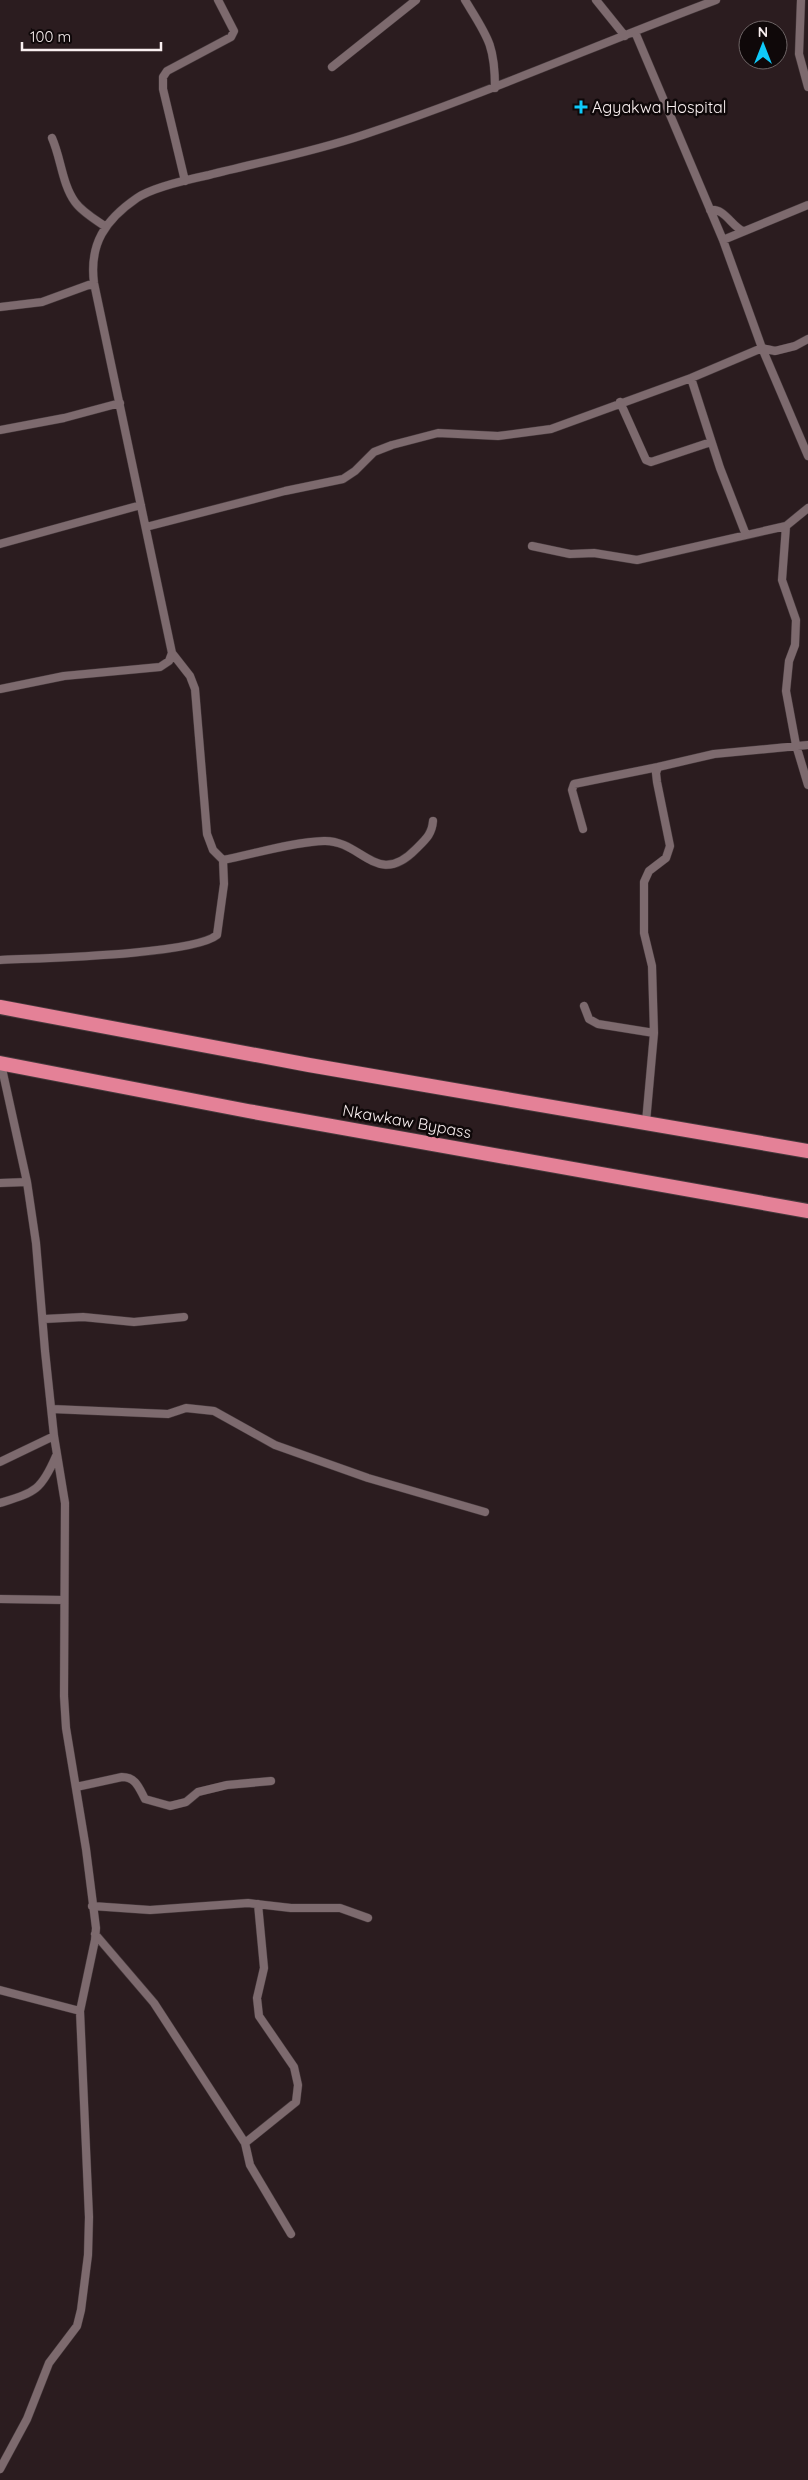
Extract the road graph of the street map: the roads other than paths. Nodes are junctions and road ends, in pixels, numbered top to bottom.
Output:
1 (218, 0) edge
2 (416, 0) edge
3 (466, 0) edge
4 (596, 0) edge
5 (716, 0) edge
6 (801, 0) edge
7 (635, 32) junction
8 (625, 36) junction
9 (332, 67) dead end
10 (808, 86) edge
11 (495, 88) junction
12 (52, 138) dead end
13 (185, 181) junction
14 (808, 205) edge
15 (710, 210) junction
16 (106, 227) junction
17 (743, 231) junction
18 (723, 240) junction
19 (94, 283) junction
20 (0, 307) edge
21 (808, 339) edge
22 (762, 348) junction
23 (691, 378) junction
24 (620, 402) junction
25 (120, 403) junction
26 (0, 430) edge
27 (711, 442) junction
28 (808, 456) edge
29 (141, 505) junction
30 (808, 508) edge
31 (786, 526) junction
32 (146, 527) junction
33 (746, 535) junction
34 (0, 544) edge
35 (532, 546) dead end
36 (172, 652) junction
37 (0, 689) edge
38 (796, 744) junction
39 (808, 744) edge
40 (658, 767) junction
41 (808, 785) edge
42 (434, 820) dead end
43 (583, 829) dead end
44 (223, 860) junction
45 (0, 960) edge
46 (584, 1006) dead end
47 (0, 1007) edge
48 (654, 1033) junction
49 (1, 1063) edge
50 (646, 1122) junction
51 (808, 1151) edge
52 (27, 1182) junction
53 (0, 1183) edge
54 (808, 1211) edge
55 (184, 1317) dead end
56 (44, 1319) junction
57 (52, 1409) junction
58 (54, 1436) junction
59 (57, 1455) junction
60 (0, 1462) edge
61 (0, 1503) edge
62 (485, 1512) dead end
63 (0, 1599) edge
64 (64, 1600) junction
65 (271, 1781) dead end
66 (76, 1787) junction
67 (258, 1904) junction
68 (92, 1906) junction
69 (368, 1918) dead end
70 (95, 1934) junction
71 (0, 1990) edge
72 (80, 2011) junction
73 (245, 2143) junction
74 (291, 2234) dead end
75 (0, 2469) edge

1 - 13 street
2 - 9 street
3 - 11 street
4 - 8 street
5 - 7 street
6 - 10 street
7 - 8 street
7 - 15 street
8 - 11 street
11 - 13 street
12 - 16 street
13 - 16 street
14 - 17 street
15 - 17 street
15 - 18 street
16 - 19 street
17 - 18 street
18 - 22 street
19 - 20 street
19 - 25 street
21 - 22 street
22 - 23 street
22 - 28 street
23 - 24 street
23 - 27 street
24 - 27 street
24 - 32 street
25 - 26 street
25 - 29 street
27 - 33 street
29 - 32 street
29 - 34 street
30 - 31 street
31 - 33 street
31 - 38 street
32 - 36 street
33 - 35 street
36 - 37 street
36 - 44 street
38 - 39 street
38 - 40 street
38 - 41 street
40 - 43 street
40 - 48 street
42 - 44 street
44 - 45 street
46 - 48 street
47 - 50 highway
48 - 50 street
49 - 52 street
49 - 54 highway, Nkawkaw Bypass
50 - 51 highway
52 - 53 street
52 - 56 street
55 - 56 street
56 - 57 street
57 - 58 street
57 - 62 street
58 - 59 street
58 - 60 street
59 - 61 street
59 - 64 street
63 - 64 street
64 - 66 street
65 - 66 street
66 - 68 street
67 - 68 street
67 - 69 street
67 - 73 street
68 - 70 street
70 - 72 street
70 - 73 street
71 - 72 street
72 - 75 street
73 - 74 street

